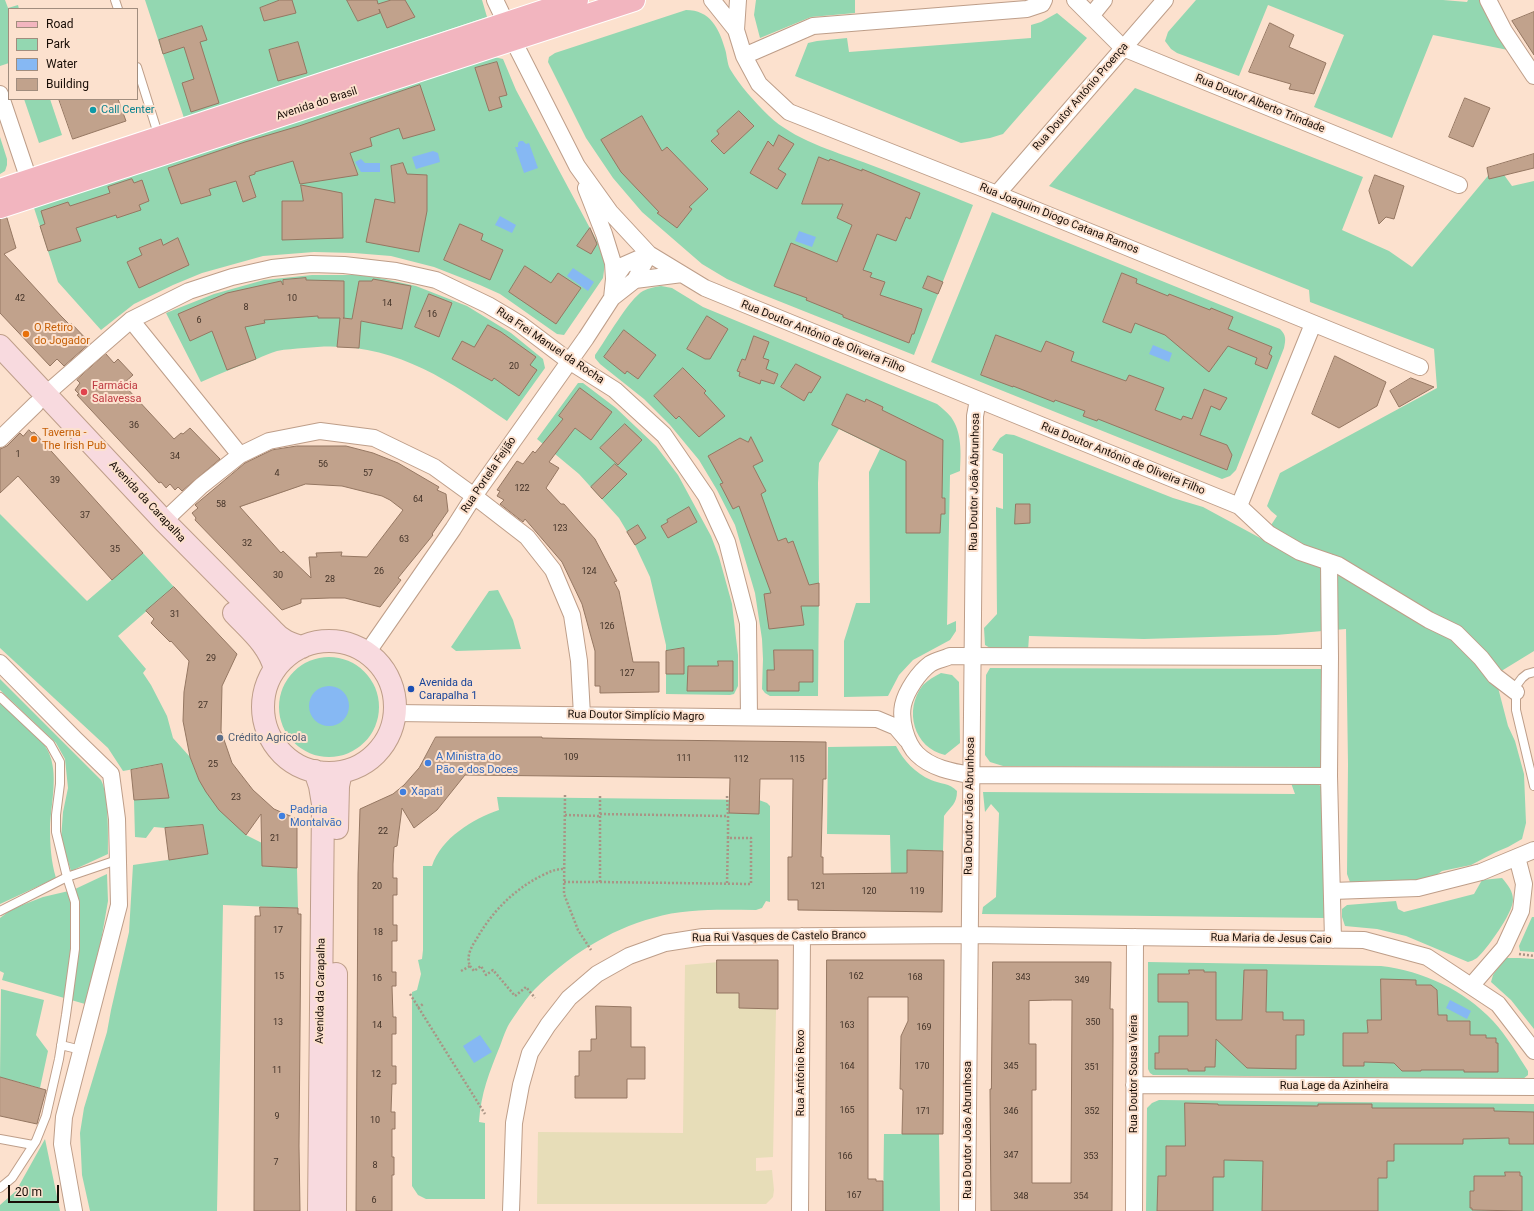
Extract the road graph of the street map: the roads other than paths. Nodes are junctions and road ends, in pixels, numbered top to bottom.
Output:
1 (495, 0) edge
2 (577, 0) edge
3 (634, 0) edge
4 (712, 0) edge
5 (738, 0) edge
6 (1044, 0) edge
7 (1075, 0) edge
8 (1104, 0) edge
9 (1165, 0) edge
10 (1488, 0) edge
11 (1091, 16) junction
12 (736, 30) junction
13 (510, 32) junction
14 (1123, 48) junction
15 (744, 56) junction
16 (138, 70) edge
17 (1534, 76) edge
18 (0, 94) edge
19 (159, 137) junction
20 (577, 166) junction
21 (29, 180) junction
22 (1459, 186) dead end
23 (0, 190) edge
24 (997, 194) junction
25 (0, 207) edge
26 (649, 254) junction
27 (682, 274) junction
28 (614, 279) junction
29 (634, 280) junction
30 (612, 298) junction
31 (131, 320) junction
32 (1313, 324) junction
33 (0, 346) edge
34 (569, 361) junction
35 (0, 367) edge
36 (1420, 367) dead end
37 (41, 399) junction
38 (978, 400) junction
39 (0, 439) edge
40 (240, 455) junction
41 (474, 496) junction
42 (1239, 506) junction
43 (164, 520) junction
44 (1329, 562) junction
45 (302, 647) junction
46 (367, 653) junction
47 (972, 656) junction
48 (1330, 657) junction
49 (0, 662) edge
50 (274, 669) junction
51 (1534, 672) edge
52 (1516, 692) junction
53 (0, 697) edge
54 (906, 697) junction
55 (395, 713) junction
56 (582, 716) junction
57 (749, 717) junction
58 (877, 719) junction
59 (907, 740) junction
60 (315, 771) junction
61 (341, 772) junction
62 (971, 775) junction
63 (1329, 776) junction
64 (1534, 786) edge
65 (1534, 850) edge
66 (1517, 857) junction
67 (117, 860) junction
68 (67, 877) junction
69 (1332, 891) junction
70 (0, 911) edge
71 (968, 935) junction
72 (802, 936) junction
73 (1135, 937) junction
74 (1333, 940) junction
75 (1471, 986) junction
76 (61, 1045) junction
77 (81, 1050) junction
78 (1534, 1051) edge
79 (1134, 1085) junction
80 (1534, 1087) edge
81 (0, 1139) edge
82 (33, 1145) junction
83 (0, 1188) edge
84 (74, 1211) edge
85 (319, 1211) edge
86 (335, 1211) edge
87 (511, 1211) edge
88 (800, 1211) edge
89 (967, 1211) edge
90 (1134, 1211) edge

1 - 13 street, Rua Doutor António de Oliveira Filho
2 - 13 main road, Avenida do Brasil
3 - 13 main road, Avenida do Brasil
4 - 12 street, Rua Joaquim Diogo Catana Ramos
5 - 12 street, Rua Joaquim Diogo Catana Ramos
6 - 15 street
7 - 11 street, Rua Doutor Alberto Trindade
8 - 11 street
9 - 14 street, Rua Doutor António Proença
10 - 17 street
11 - 14 street, Rua Doutor Alberto Trindade
12 - 15 street, Rua Joaquim Diogo Catana Ramos
13 - 19 main road, Avenida do Brasil
13 - 20 street, Rua Doutor António de Oliveira Filho
13 - 25 main road, Avenida do Brasil
14 - 22 street, Rua Doutor Alberto Trindade
14 - 24 street, Rua Doutor António Proença
15 - 24 street, Rua Joaquim Diogo Catana Ramos
16 - 19 lane
18 - 21 street
19 - 21 main road, Avenida do Brasil
20 - 26 street, Rua Doutor António de Oliveira Filho
20 - 28 street, Rua Portela Feijão
21 - 23 main road, Avenida do Brasil
24 - 32 street, Rua Joaquim Diogo Catana Ramos
26 - 27 street, Rua Doutor António de Oliveira Filho
26 - 28 street
26 - 29 street, Rua Portela Feijão
27 - 29 street
27 - 38 street, Rua Doutor António de Oliveira Filho
28 - 30 street, Rua Portela Feijão
29 - 30 street, Rua Portela Feijão
30 - 34 street, Rua Portela Feijão
31 - 34 street, Rua Frei Manuel da Rocha
31 - 37 street, Rua Frei Manuel da Rocha
31 - 40 street
32 - 36 street, Rua Joaquim Diogo Catana Ramos
32 - 42 street
33 - 37 main road, Avenida da Carapalha
34 - 41 street, Rua Portela Feijão
34 - 57 street, Rua Frei Manuel da Rocha
35 - 37 main road
37 - 39 street
37 - 43 main road, Avenida da Carapalha
37 - 50 main road
38 - 42 street, Rua Doutor António de Oliveira Filho
38 - 47 street, Rua Doutor João Abrunhosa
40 - 41 street
40 - 43 street
41 - 46 street, Rua Portela Feijão
41 - 56 street
42 - 44 street
43 - 45 main road, Avenida da Carapalha
44 - 48 street
44 - 52 street
45 - 46 main road
45 - 50 main road
46 - 55 main road
47 - 48 street
47 - 54 street
47 - 62 street, Rua Doutor João Abrunhosa
48 - 63 street
49 - 67 street
50 - 60 main road
51 - 52 lane
52 - 64 lane
53 - 68 lane
54 - 58 street
54 - 59 street
55 - 56 street, Rua Doutor Simplício Magro
55 - 61 main road
56 - 57 street, Rua Doutor Simplício Magro
57 - 58 street, Rua Doutor Simplício Magro
58 - 59 street
59 - 62 street
60 - 61 main road
60 - 85 main road, Avenida da Carapalha
61 - 86 main road, Avenida da Carapalha
62 - 63 street
62 - 71 street, Rua Doutor João Abrunhosa
63 - 69 street
65 - 66 street
66 - 69 street
66 - 75 street
67 - 68 lane
67 - 77 street
68 - 70 lane
68 - 76 lane
69 - 74 street
71 - 72 street, Rua Rui Vasques de Castelo Branco
71 - 73 street, Rua Maria de Jesus Caio
71 - 89 street, Rua Doutor João Abrunhosa
72 - 87 street, Rua Rui Vasques de Castelo Branco
72 - 88 street, Rua António Roxo
73 - 74 street, Rua Maria de Jesus Caio
73 - 79 street, Rua Doutor Sousa Vieira
74 - 75 street, Rua Maria de Jesus Caio
75 - 78 street, Rua Maria de Jesus Caio
76 - 77 lane
76 - 82 lane
77 - 84 street
79 - 80 street, Rua Lage da Azinheira
79 - 90 street, Rua Doutor Sousa Vieira
81 - 82 lane
82 - 83 lane

